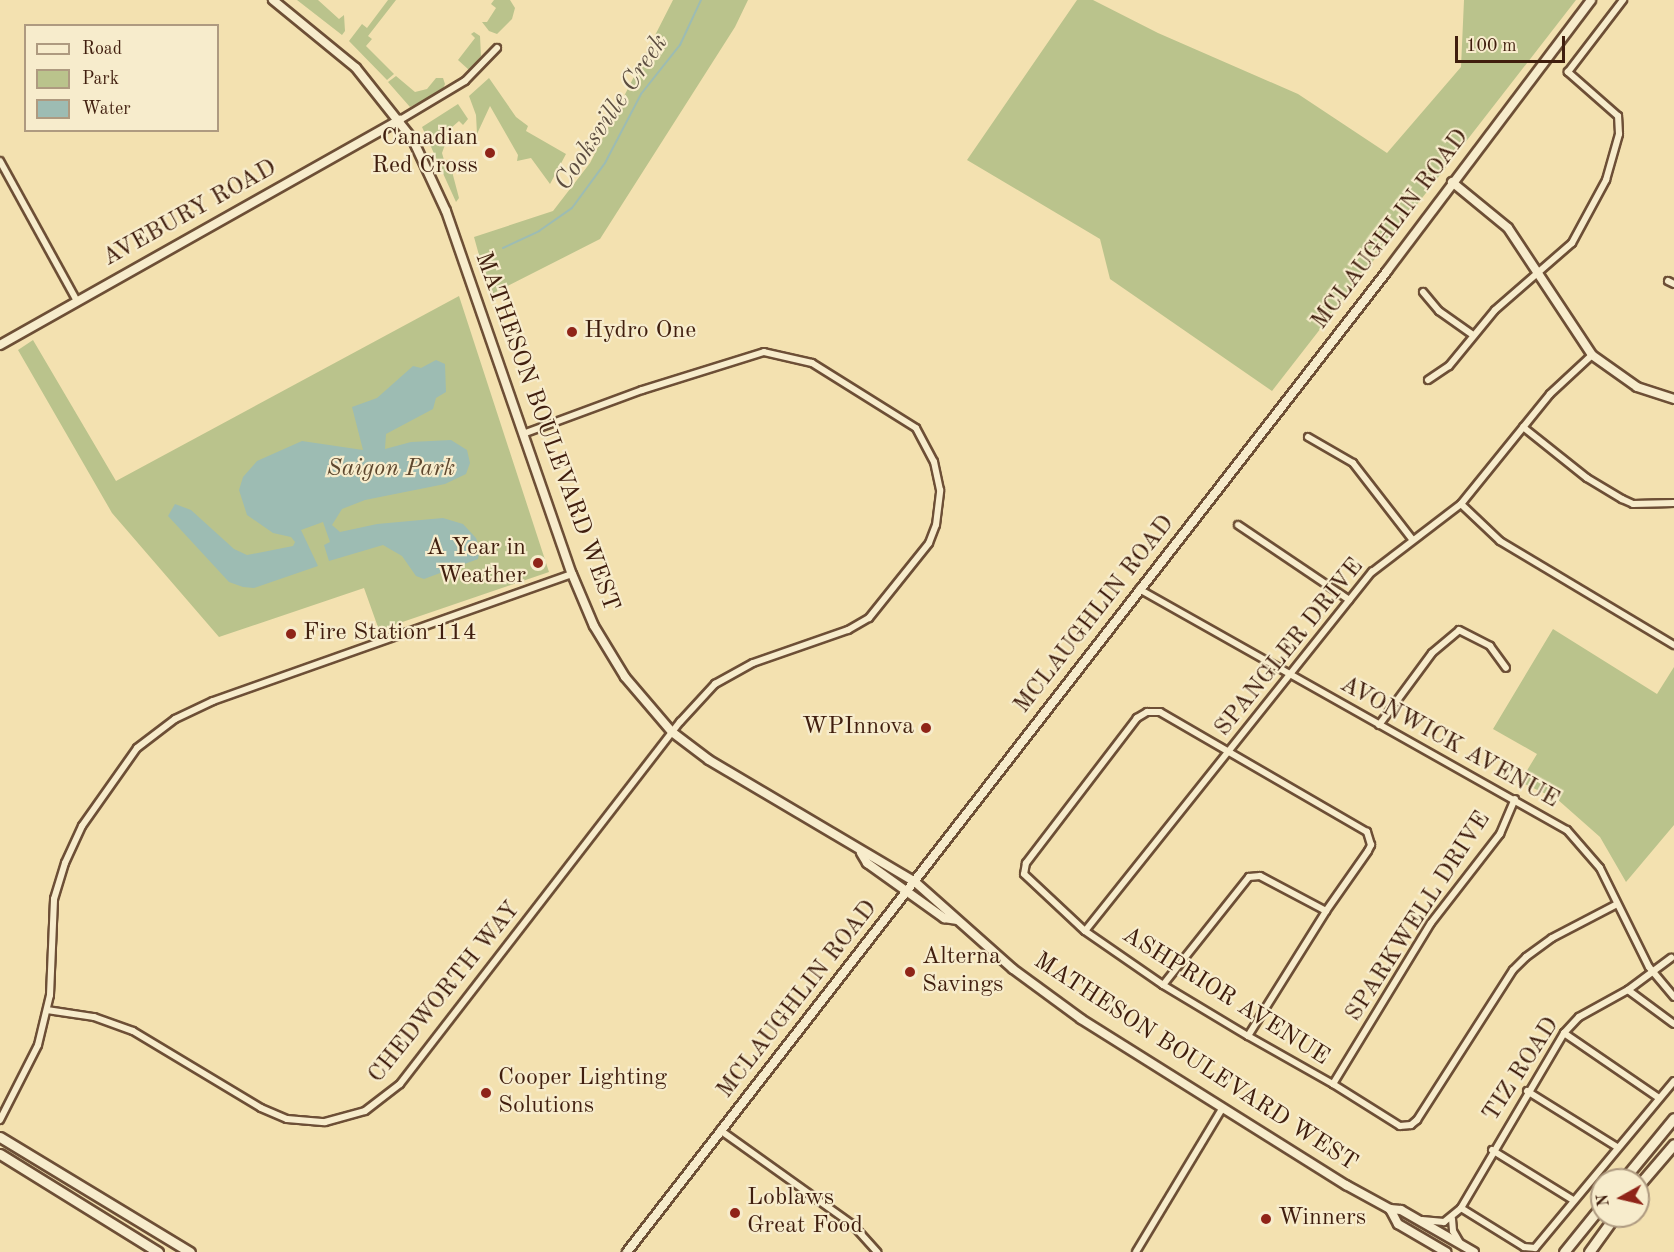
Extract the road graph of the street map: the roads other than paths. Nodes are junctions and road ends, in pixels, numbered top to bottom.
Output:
1 (273, 0) edge
2 (1591, 0) edge
3 (1623, 0) edge
4 (497, 48) dead end
5 (400, 120) junction
6 (0, 161) edge
7 (1452, 182) junction
8 (1537, 271) junction
9 (1424, 292) dead end
10 (77, 301) junction
11 (1473, 335) junction
12 (0, 345) edge
13 (1592, 355) junction
14 (1428, 380) dead end
15 (1674, 399) edge
16 (1523, 427) junction
17 (523, 434) junction
18 (1308, 437) dead end
19 (1674, 503) edge
20 (1461, 504) junction
21 (1238, 525) dead end
22 (1412, 539) junction
23 (572, 574) junction
24 (1139, 590) junction
25 (1349, 600) junction
26 (1674, 645) edge
27 (1506, 668) dead end
28 (1292, 676) junction
29 (1379, 725) junction
30 (672, 732) junction
31 (1230, 750) junction
32 (1515, 799) junction
33 (861, 853) junction
34 (914, 881) junction
35 (907, 891) junction
36 (1617, 904) junction
37 (1326, 911) junction
38 (956, 920) junction
39 (1085, 931) junction
40 (1671, 958) dead end
41 (1653, 972) junction
42 (1163, 985) junction
43 (1628, 990) junction
44 (1674, 997) edge
45 (47, 1010) junction
46 (1674, 1024) edge
47 (1564, 1033) junction
48 (1248, 1036) junction
49 (1674, 1082) edge
50 (1333, 1084) junction
51 (1527, 1091) junction
52 (1659, 1098) junction
53 (1222, 1109) junction
54 (1674, 1118) edge
55 (0, 1120) edge
56 (720, 1130) junction
57 (0, 1137) edge
58 (1674, 1144) edge
59 (1617, 1147) junction
60 (1492, 1150) junction
61 (0, 1154) edge
62 (1633, 1168) edge
63 (1650, 1172) edge
64 (1573, 1200) junction
65 (1461, 1208) junction
66 (1390, 1209) junction
67 (1416, 1219) junction
68 (1452, 1219) junction
69 (1590, 1220) edge
70 (1606, 1228) edge
71 (1462, 1245) junction
72 (158, 1252) edge
73 (190, 1252) edge
74 (627, 1252) edge
75 (877, 1252) edge
76 (1136, 1252) edge
77 (1446, 1252) edge
78 (1474, 1252) edge
79 (1564, 1252) edge
80 (1589, 1252) edge

1 - 5 street, MATHESON BOULEVARD WEST
2 - 7 street, MCLAUGHLIN ROAD
3 - 8 street
4 - 5 street
5 - 10 street, AVEBURY ROAD
5 - 17 street, MATHESON BOULEVARD WEST
6 - 10 street
7 - 8 street
7 - 24 street, MCLAUGHLIN ROAD
8 - 11 street
8 - 13 street
9 - 11 street
10 - 12 street, AVEBURY ROAD
11 - 14 street
13 - 15 street
13 - 16 street, SPANGLER DRIVE
16 - 19 street
16 - 20 street, SPANGLER DRIVE
17 - 23 street, MATHESON BOULEVARD WEST
17 - 30 street, CHEDWORTH WAY
18 - 22 street
20 - 22 street, SPANGLER DRIVE
20 - 26 street
21 - 25 street
22 - 25 street, SPANGLER DRIVE
23 - 30 street, MATHESON BOULEVARD WEST
23 - 45 street
24 - 28 street, AVONWICK AVENUE
24 - 34 street, MCLAUGHLIN ROAD
25 - 28 street, SPANGLER DRIVE
27 - 29 street
28 - 29 street, AVONWICK AVENUE
28 - 31 street, SPANGLER DRIVE
29 - 32 street, AVONWICK AVENUE
30 - 33 street, MATHESON BOULEVARD WEST
30 - 45 street, CHEDWORTH WAY
31 - 37 street
31 - 39 street, SPANGLER DRIVE
31 - 39 street, ASHPRIOR AVENUE
32 - 36 street, AVONWICK AVENUE
32 - 50 street, SPARKWELL DRIVE
33 - 34 street, MATHESON BOULEVARD WEST
33 - 35 street, MATHESON BOULEVARD WEST
34 - 35 street, MCLAUGHLIN ROAD
34 - 38 street, MATHESON BOULEVARD WEST
35 - 38 street, MATHESON BOULEVARD WEST
35 - 56 street, MCLAUGHLIN ROAD
36 - 41 street, AVONWICK AVENUE
36 - 50 street, ASHPRIOR AVENUE
37 - 42 street
37 - 48 street
38 - 53 street, MATHESON BOULEVARD WEST
39 - 42 street, ASHPRIOR AVENUE
40 - 41 street, TIZ ROAD
41 - 43 street, TIZ ROAD
41 - 44 street, AVONWICK AVENUE
42 - 48 street, ASHPRIOR AVENUE
43 - 46 street
43 - 47 street, TIZ ROAD
45 - 55 street
47 - 51 street, TIZ ROAD
47 - 52 street
48 - 50 street, ASHPRIOR AVENUE
49 - 52 street
51 - 59 street
51 - 60 street, TIZ ROAD
52 - 59 street
53 - 66 street, MATHESON BOULEVARD WEST
53 - 76 street
54 - 62 main road
56 - 74 street, MCLAUGHLIN ROAD
56 - 75 street
57 - 73 main road
58 - 63 main road
59 - 64 street
60 - 64 street
60 - 65 street, TIZ ROAD
61 - 72 main road
64 - 65 street
65 - 68 street, TIZ ROAD
66 - 67 street, MATHESON BOULEVARD WEST
66 - 77 street, MATHESON BOULEVARD WEST
67 - 68 street
67 - 71 street, MATHESON BOULEVARD WEST
68 - 71 street
69 - 79 main road
70 - 80 main road
71 - 78 street, MATHESON BOULEVARD WEST

